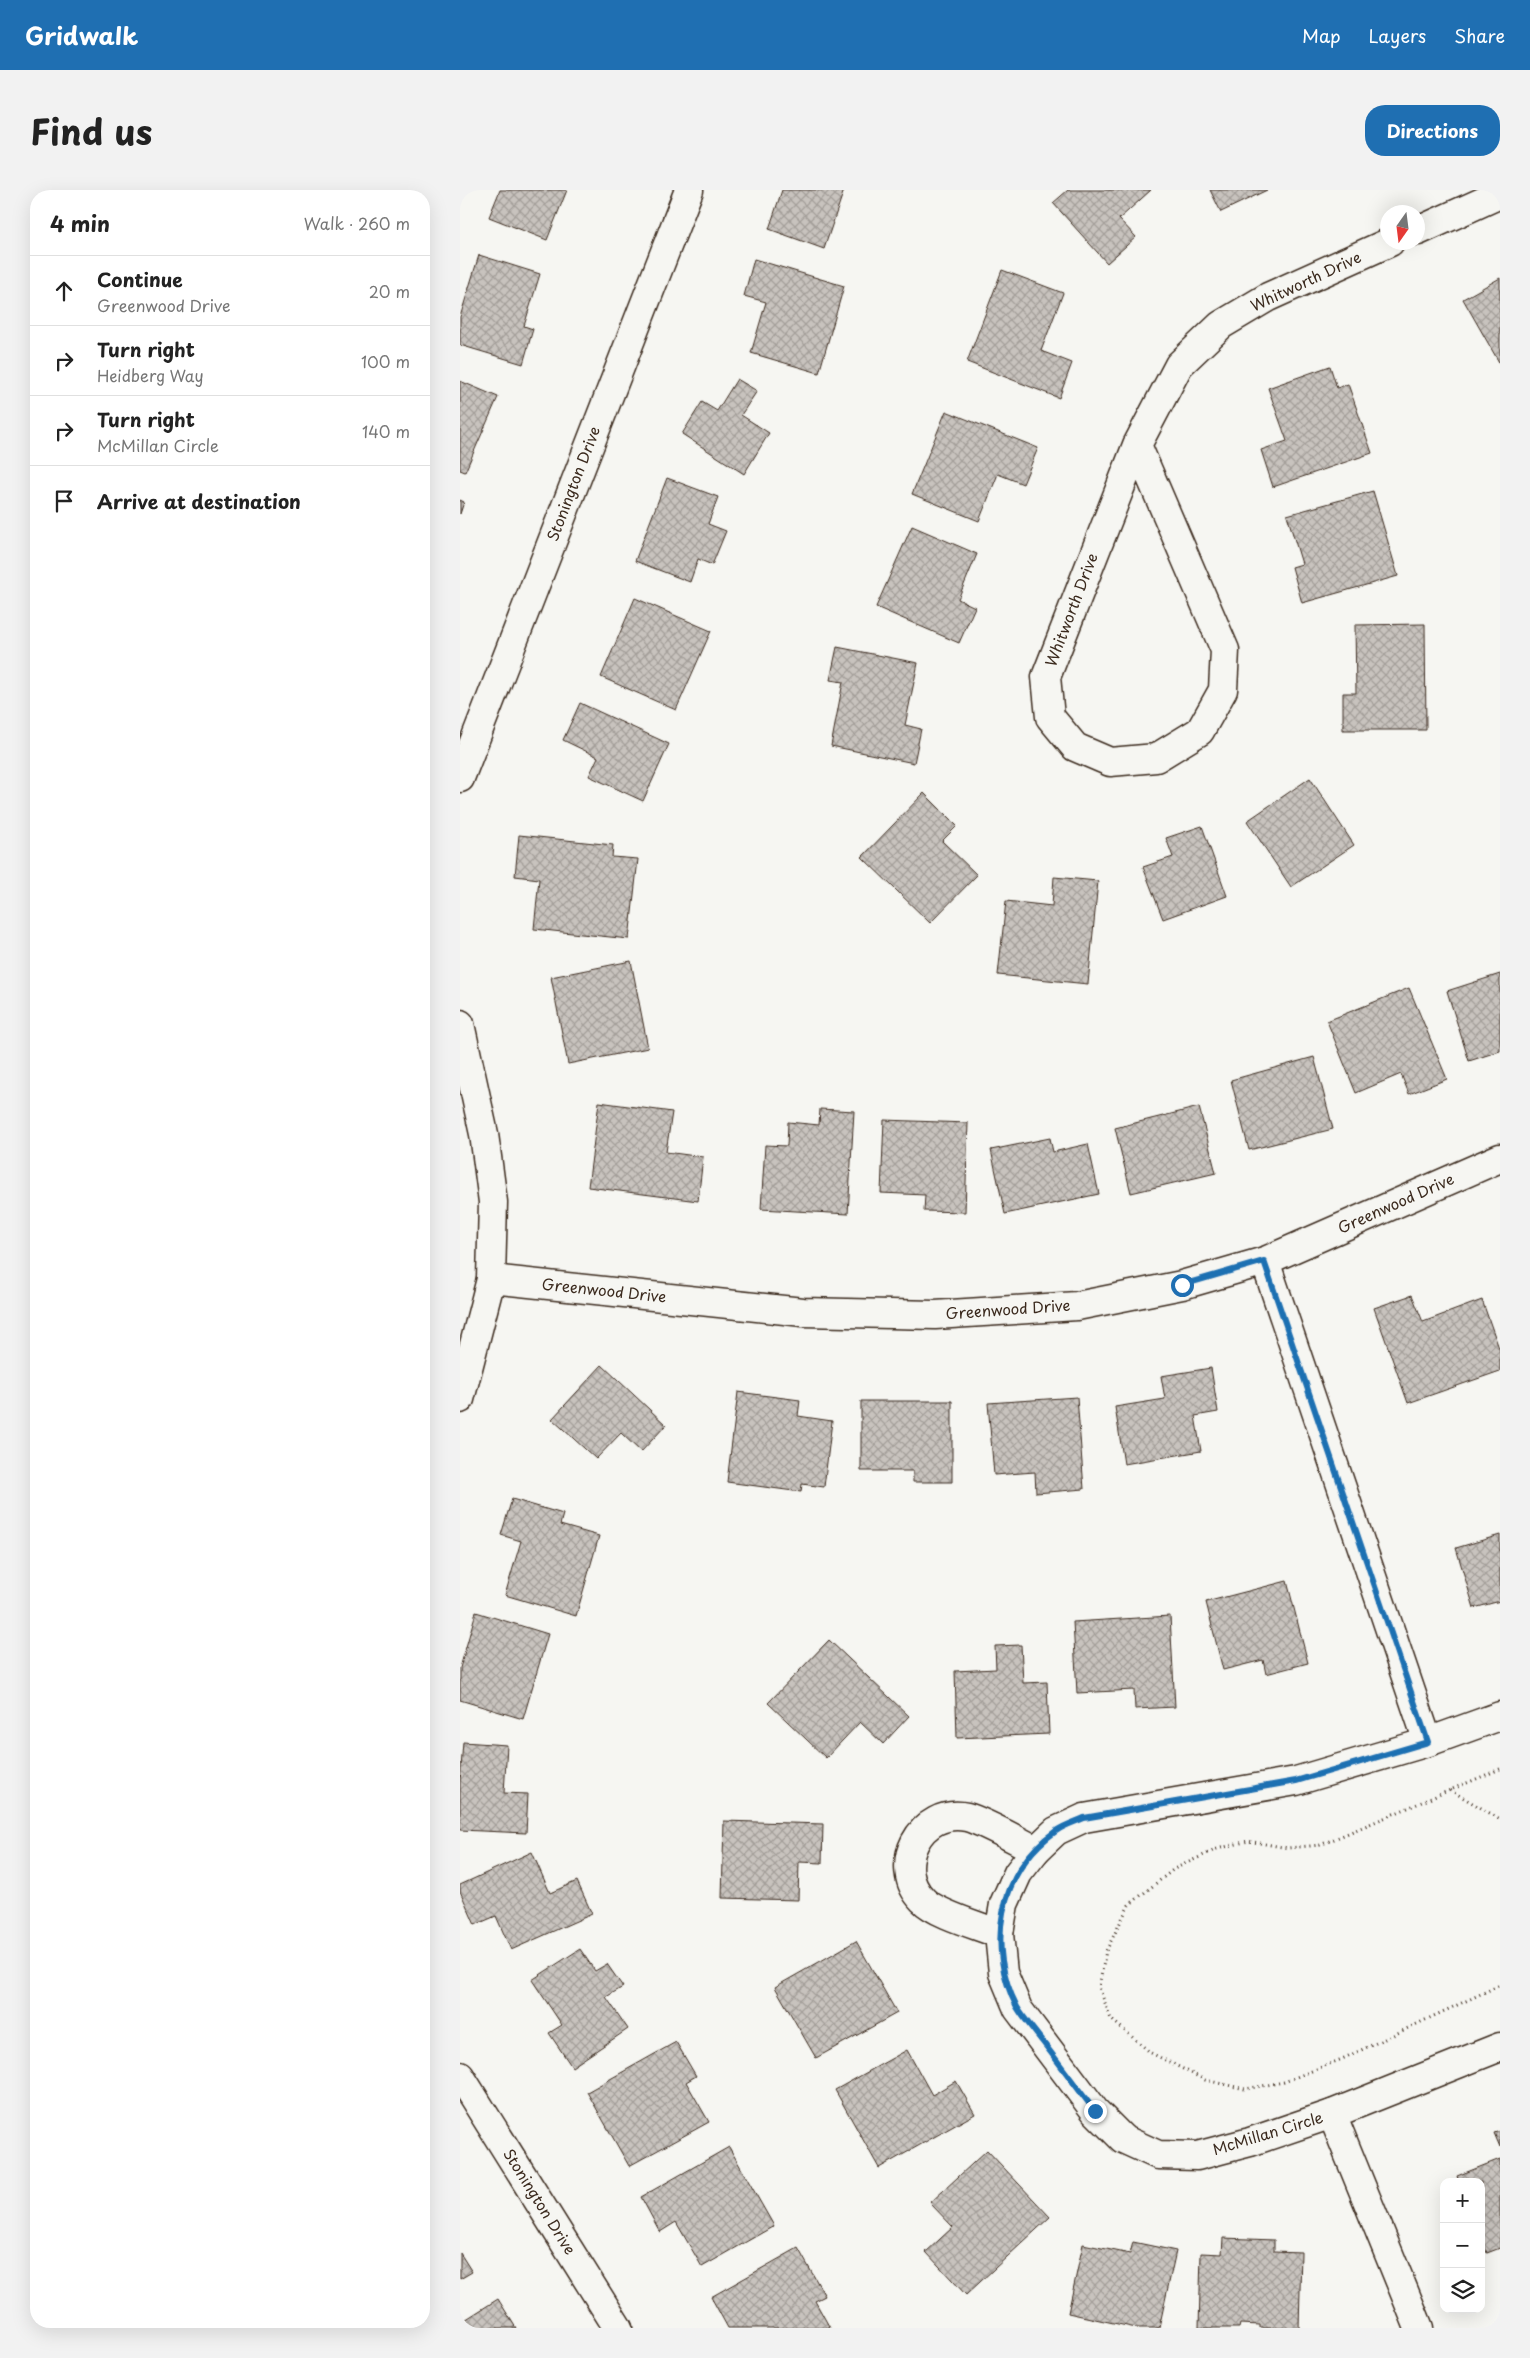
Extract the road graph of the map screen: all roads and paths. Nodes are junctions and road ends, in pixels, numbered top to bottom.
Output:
1 (689, 190) edge
2 (1500, 194) edge
3 (1425, 228) edge
4 (1380, 246) edge
5 (1137, 445) junction
6 (460, 778) edge
7 (460, 1024) edge
8 (1500, 1158) edge
9 (1264, 1261) junction
10 (491, 1279) junction
11 (460, 1399) edge
12 (1500, 1716) edge
13 (1428, 1742) junction
14 (1500, 1769) edge
15 (1450, 1790) junction
16 (1500, 1819) edge
17 (1036, 1850) junction
18 (999, 1934) junction
19 (1500, 1985) edge
20 (1500, 2047) edge
21 (460, 2076) edge
22 (1332, 2114) junction
23 (618, 2328) edge
24 (1419, 2328) edge

1 - 6 street, Stonington Drive
2 - 3 street
4 - 5 street, Whitworth Drive
5 - 5 street, Whitworth Drive
7 - 10 street
8 - 9 street, Greenwood Drive
9 - 10 street, Greenwood Drive
9 - 13 street
10 - 11 street
12 - 13 street, McMillan Circle
13 - 17 street, McMillan Circle
14 - 15 path
15 - 16 path
15 - 19 path
17 - 18 street, McMillan Circle
17 - 18 street
18 - 22 street, McMillan Circle
20 - 22 street, McMillan Circle
21 - 23 street, Stonington Drive
22 - 24 street, McMillan Circle

